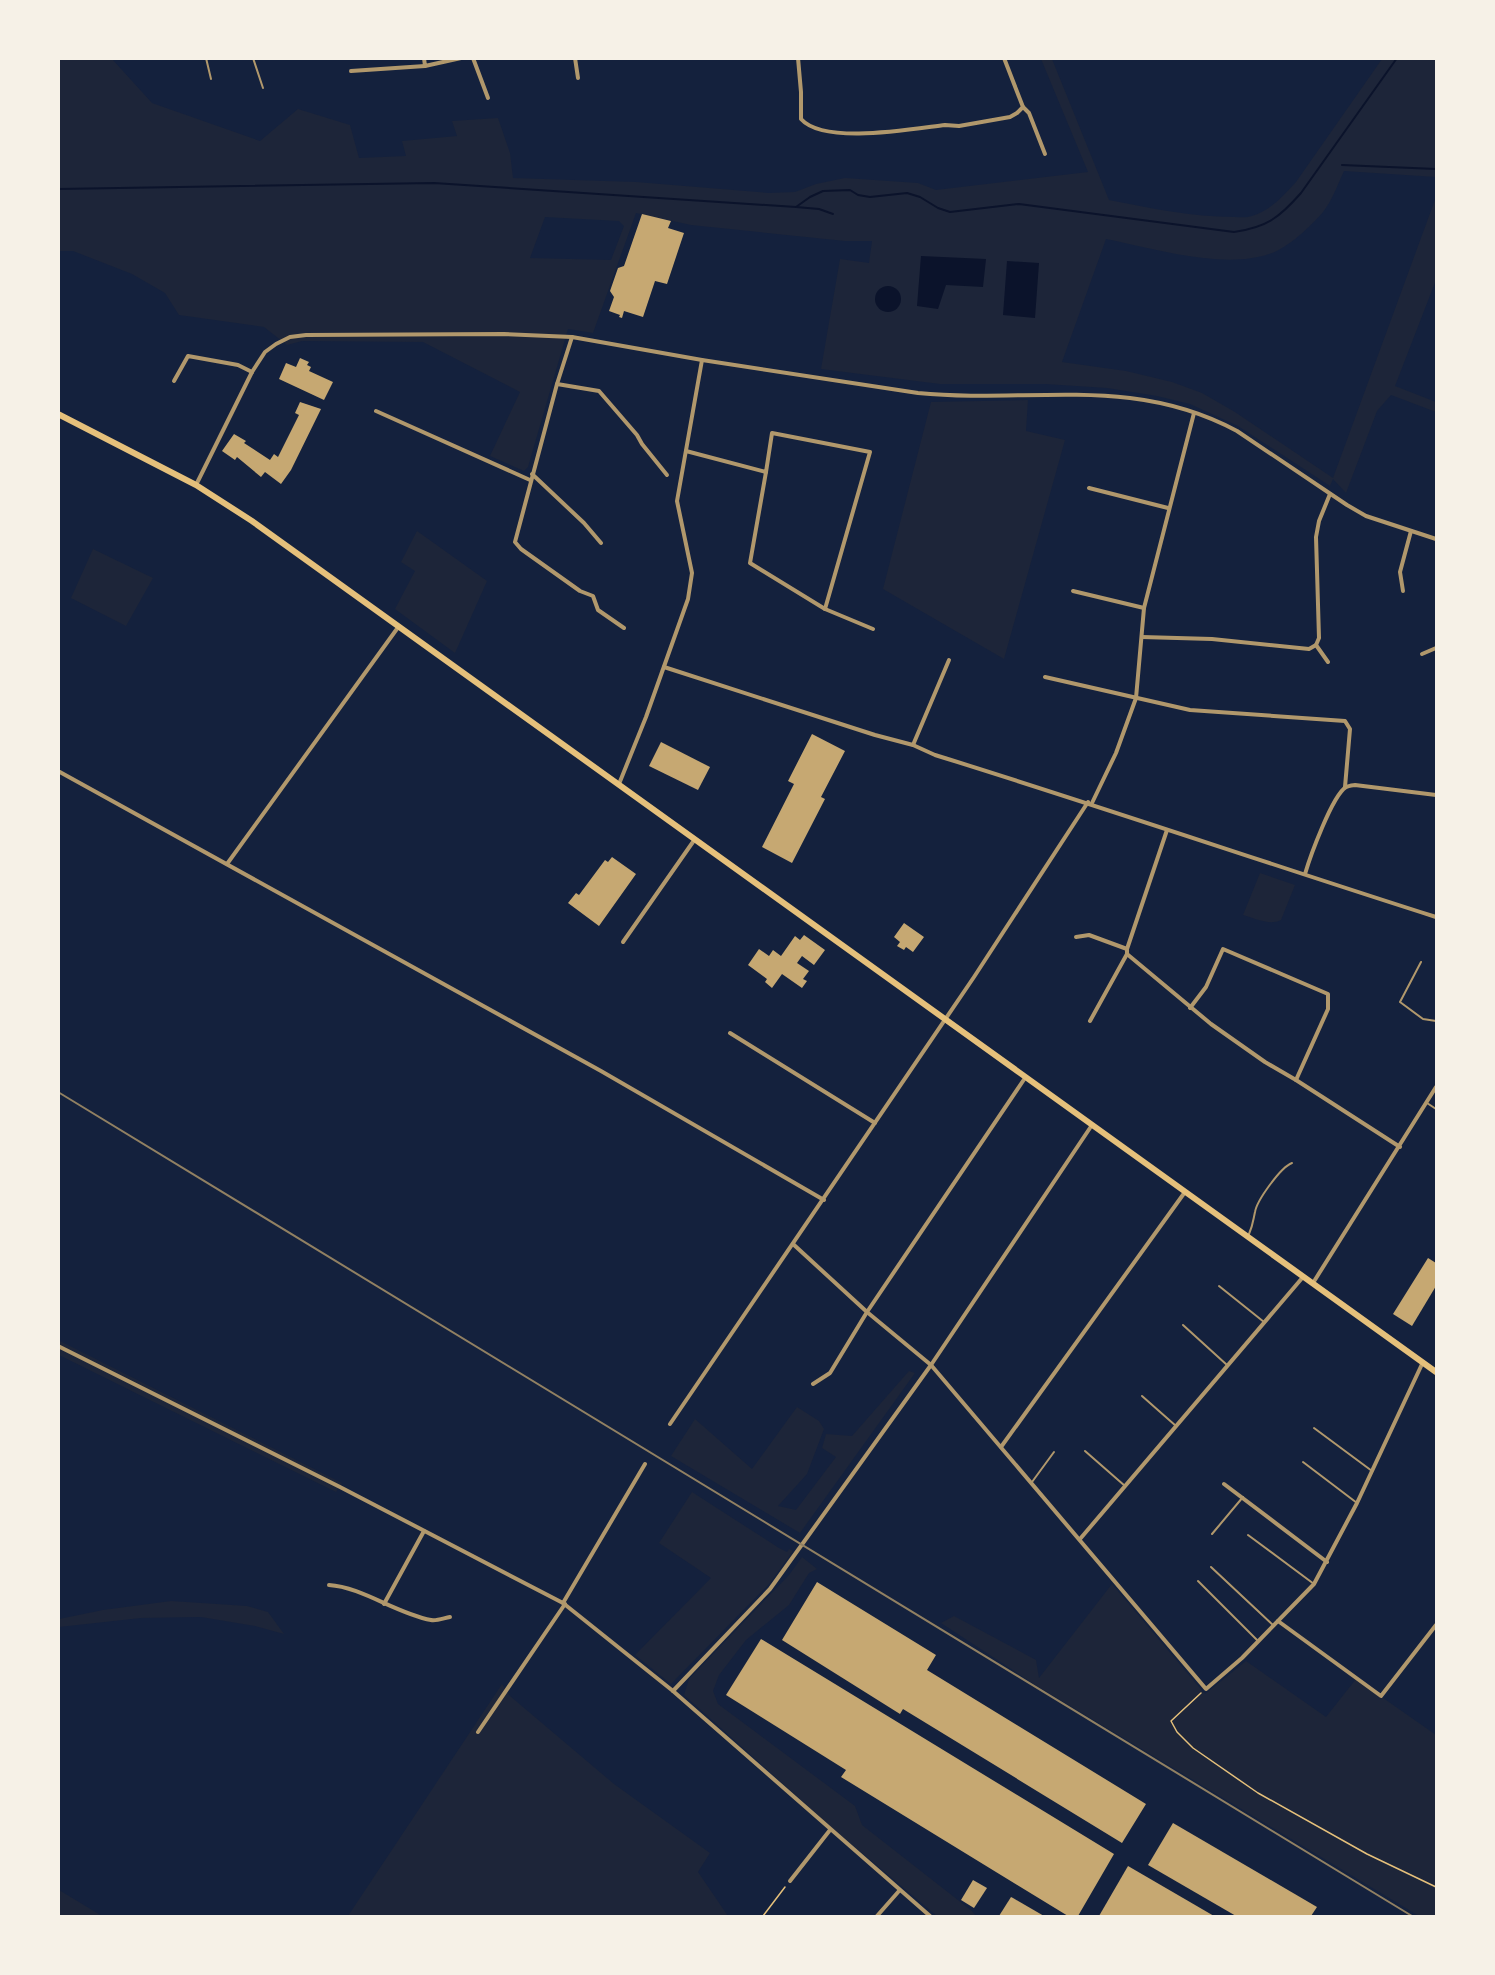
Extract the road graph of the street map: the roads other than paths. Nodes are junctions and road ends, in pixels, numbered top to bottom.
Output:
1 (206, 58) edge
2 (252, 58) edge
3 (424, 58) edge
4 (461, 58) edge
5 (473, 58) edge
6 (575, 58) edge
7 (798, 58) edge
8 (883, 58) edge
9 (894, 58) edge
10 (1004, 58) edge
11 (425, 66) junction
12 (351, 71) dead end
13 (578, 78) dead end
14 (211, 79) dead end
15 (263, 88) dead end
16 (488, 98) dead end
17 (1023, 107) junction
18 (1045, 154) dead end
19 (572, 337) junction
20 (702, 360) junction
21 (252, 372) junction
22 (174, 381) dead end
23 (556, 384) junction
24 (376, 411) dead end
25 (1194, 413) junction
26 (58, 414) edge
27 (686, 452) junction
28 (766, 472) junction
29 (532, 474) junction
30 (667, 475) dead end
31 (530, 480) junction
32 (196, 485) junction
33 (1089, 488) dead end
34 (1330, 494) junction
35 (1168, 508) junction
36 (1411, 531) junction
37 (1437, 539) edge
38 (601, 543) dead end
39 (1073, 591) dead end
40 (1403, 591) dead end
41 (1144, 608) junction
42 (825, 609) junction
43 (399, 626) junction
44 (624, 628) dead end
45 (873, 628) dead end
46 (1142, 637) junction
47 (1316, 645) junction
48 (1437, 648) edge
49 (1422, 654) dead end
50 (949, 660) dead end
51 (1328, 662) dead end
52 (664, 667) junction
53 (1045, 678) dead end
54 (1136, 698) junction
55 (913, 745) junction
56 (58, 771) edge
57 (619, 784) junction
58 (1345, 788) junction
59 (1437, 795) edge
60 (1090, 803) junction
61 (1167, 830) junction
62 (695, 838) junction
63 (227, 864) junction
64 (1305, 874) junction
65 (1437, 916) edge
66 (1076, 937) dead end
67 (623, 942) dead end
68 (1127, 951) junction
69 (1420, 962) dead end
70 (1190, 1008) junction
71 (945, 1019) junction
72 (1090, 1021) dead end
73 (1437, 1021) edge
74 (730, 1033) dead end
75 (1026, 1077) junction
76 (1296, 1080) junction
77 (1437, 1087) edge
78 (1427, 1102) junction
79 (1437, 1109) edge
80 (875, 1123) junction
81 (1092, 1124) junction
82 (1400, 1147) junction
83 (1292, 1163) dead end
84 (1185, 1192) junction
85 (824, 1200) junction
86 (1248, 1237) junction
87 (793, 1244) junction
88 (1303, 1276) junction
89 (1313, 1283) junction
90 (1220, 1286) dead end
91 (867, 1312) junction
92 (1264, 1322) junction
93 (1184, 1325) dead end
94 (58, 1346) edge
95 (1423, 1362) junction
96 (932, 1364) junction
97 (1227, 1365) junction
98 (1437, 1371) edge
99 (813, 1384) dead end
100 (1142, 1396) dead end
101 (670, 1424) dead end
102 (1176, 1426) junction
103 (1314, 1428) dead end
104 (1001, 1447) junction
105 (1085, 1451) dead end
106 (1054, 1452) dead end
107 (1303, 1462) dead end
108 (645, 1464) dead end
109 (1372, 1471) junction
110 (1032, 1482) junction
111 (1224, 1484) dead end
112 (1125, 1486) junction
113 (1242, 1497) junction
114 (1357, 1503) junction
115 (424, 1531) junction
116 (1212, 1534) dead end
117 (1248, 1535) dead end
118 (1080, 1539) junction
119 (1327, 1562) junction
120 (1211, 1567) dead end
121 (1198, 1581) dead end
122 (1314, 1584) junction
123 (329, 1585) dead end
124 (564, 1603) junction
125 (384, 1604) junction
126 (450, 1617) dead end
127 (1278, 1621) junction
128 (1437, 1624) edge
129 (1274, 1626) junction
130 (1258, 1641) junction
131 (673, 1691) junction
132 (478, 1732) dead end
133 (830, 1830) junction
134 (790, 1881) road end
135 (899, 1891) junction
136 (877, 1917) edge
137 (930, 1917) edge

1 - 14 lane
2 - 15 lane
3 - 11 street
4 - 11 street
5 - 16 street
6 - 13 street
7 - 17 street
8 - 9 street
10 - 17 street
11 - 12 street
17 - 18 street
19 - 20 street
19 - 21 street
19 - 23 street
20 - 25 street
20 - 27 street
21 - 22 street
21 - 32 street
23 - 29 street
23 - 30 street
24 - 31 street
25 - 34 street
25 - 35 street
26 - 32 main road
27 - 28 street
27 - 52 street
28 - 42 street
28 - 42 street
29 - 31 street
29 - 38 street
31 - 44 street
32 - 43 main road
33 - 35 street
34 - 36 street
34 - 47 street
35 - 41 street
36 - 37 street
36 - 40 street
39 - 41 street
41 - 46 street
42 - 45 street
43 - 57 main road
43 - 63 street
46 - 47 street
46 - 54 street
47 - 51 street
48 - 49 street
50 - 55 street
52 - 55 street
52 - 57 street
53 - 54 street
54 - 58 street
54 - 60 street
55 - 60 street
56 - 63 street
57 - 62 main road
58 - 59 street
58 - 64 street
60 - 61 street
60 - 71 street
61 - 64 street
61 - 68 street
62 - 67 street
62 - 71 main road
63 - 85 street
64 - 65 street
66 - 68 street
68 - 70 street
68 - 72 street
69 - 73 lane
70 - 76 street
70 - 76 street
71 - 75 main road
71 - 80 street
74 - 80 street
75 - 81 main road
75 - 91 street
76 - 82 street
77 - 78 street
78 - 79 lane
78 - 82 street
80 - 85 street
81 - 84 main road
81 - 96 street
82 - 89 street
83 - 86 lane
84 - 86 main road
84 - 104 street
85 - 87 street
86 - 88 main road
87 - 91 street
87 - 101 street
88 - 89 main road
88 - 92 street
89 - 95 main road
90 - 92 lane
91 - 96 street
91 - 99 street
92 - 97 street
93 - 97 lane
94 - 115 street
95 - 98 main road
95 - 109 street
96 - 104 street
96 - 131 street
97 - 102 street
100 - 102 lane
102 - 112 street
103 - 109 lane
104 - 110 street
105 - 112 lane
106 - 110 lane
107 - 114 lane
108 - 124 street
109 - 114 street
110 - 118 street
111 - 113 street
112 - 118 street
113 - 116 lane
113 - 119 street
114 - 119 street
115 - 124 street
115 - 125 street
117 - 122 lane
118 - 130 street
119 - 122 street
120 - 129 lane
121 - 130 lane
122 - 127 street
123 - 125 street
124 - 131 street
124 - 132 street
125 - 126 street
127 - 128 street
127 - 129 street
129 - 130 street
131 - 133 street
133 - 134 street
133 - 135 street
135 - 136 street
135 - 137 street

